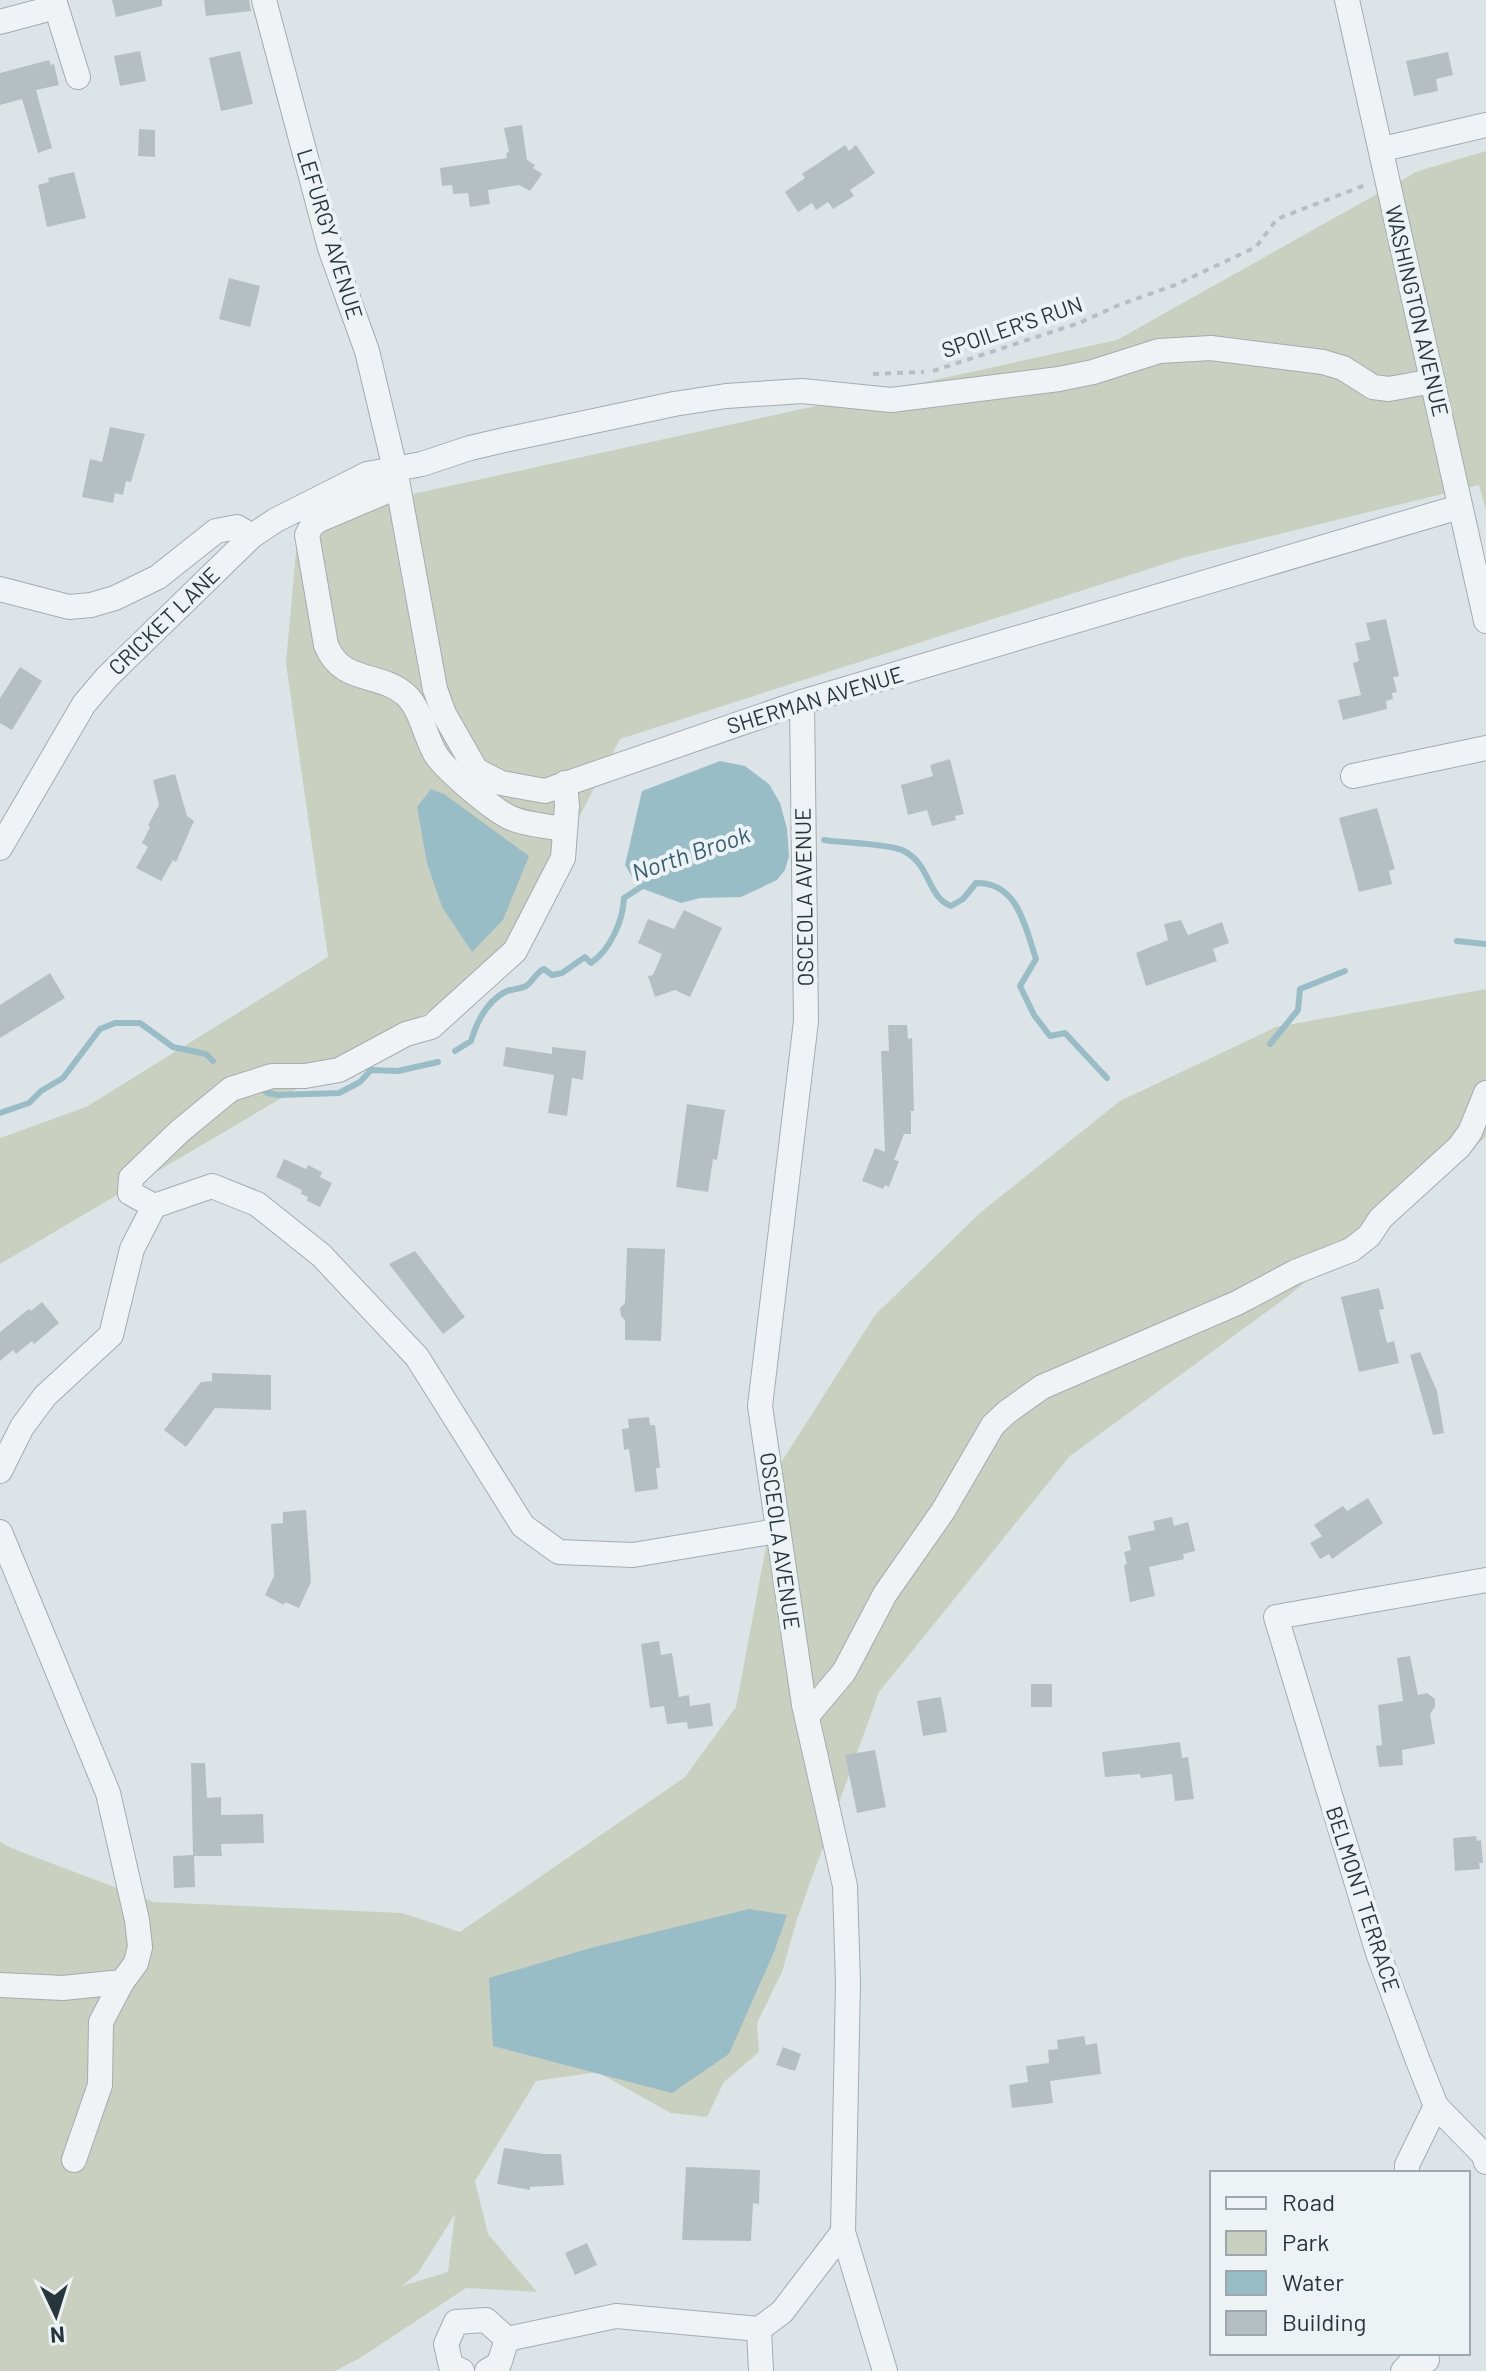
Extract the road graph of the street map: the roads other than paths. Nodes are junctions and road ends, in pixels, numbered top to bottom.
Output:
1 (264, 0) edge
2 (1347, 0) edge
3 (55, 4) edge
4 (0, 22) edge
5 (78, 77) dead end
6 (1486, 125) edge
7 (1383, 149) junction
8 (1433, 381) junction
9 (396, 478) junction
10 (1459, 507) junction
11 (252, 536) junction
12 (0, 589) edge
13 (1486, 621) edge
14 (802, 702) junction
15 (1486, 748) edge
16 (1353, 776) dead end
17 (565, 783) junction
18 (565, 829) junction
19 (0, 848) edge
20 (1486, 1093) edge
21 (154, 1206) junction
22 (0, 1471) edge
23 (777, 1531) junction
24 (0, 1532) edge
25 (1486, 1580) edge
26 (807, 1716) junction
27 (122, 1982) junction
28 (0, 1985) edge
29 (1436, 2106) junction
30 (74, 2160) dead end
31 (1486, 2162) edge
32 (1407, 2171) edge
33 (843, 2232) junction
34 (759, 2329) junction
35 (507, 2339) junction
36 (1428, 2361) edge
37 (462, 2371) edge
38 (487, 2371) edge
39 (761, 2371) edge
40 (885, 2371) edge
41 (1403, 2371) edge

1 - 9 street, LEFURGY AVENUE
2 - 7 street, WASHINGTON AVENUE
3 - 4 street
3 - 5 street
6 - 7 street
7 - 8 street, WASHINGTON AVENUE
8 - 9 street
8 - 10 street, WASHINGTON AVENUE
9 - 11 street, CRICKET LANE
9 - 17 street, SHERMAN AVENUE
9 - 18 street
10 - 13 street, WASHINGTON AVENUE
10 - 14 street, SHERMAN AVENUE
11 - 12 street
11 - 19 street, CRICKET LANE
14 - 17 street, SHERMAN AVENUE
14 - 23 street, OSCEOLA AVENUE
15 - 16 street
17 - 18 street
18 - 21 street
20 - 26 street
21 - 22 street
21 - 23 street
23 - 26 street, OSCEOLA AVENUE
24 - 27 street
25 - 29 street, BELMONT TERRACE
26 - 33 street, OSCEOLA AVENUE
27 - 28 street
27 - 30 street
29 - 31 street, BELMONT TERRACE
29 - 32 street
33 - 34 street
33 - 40 street, OSCEOLA AVENUE
34 - 35 street
34 - 39 street
35 - 37 street
35 - 38 street
36 - 41 street

